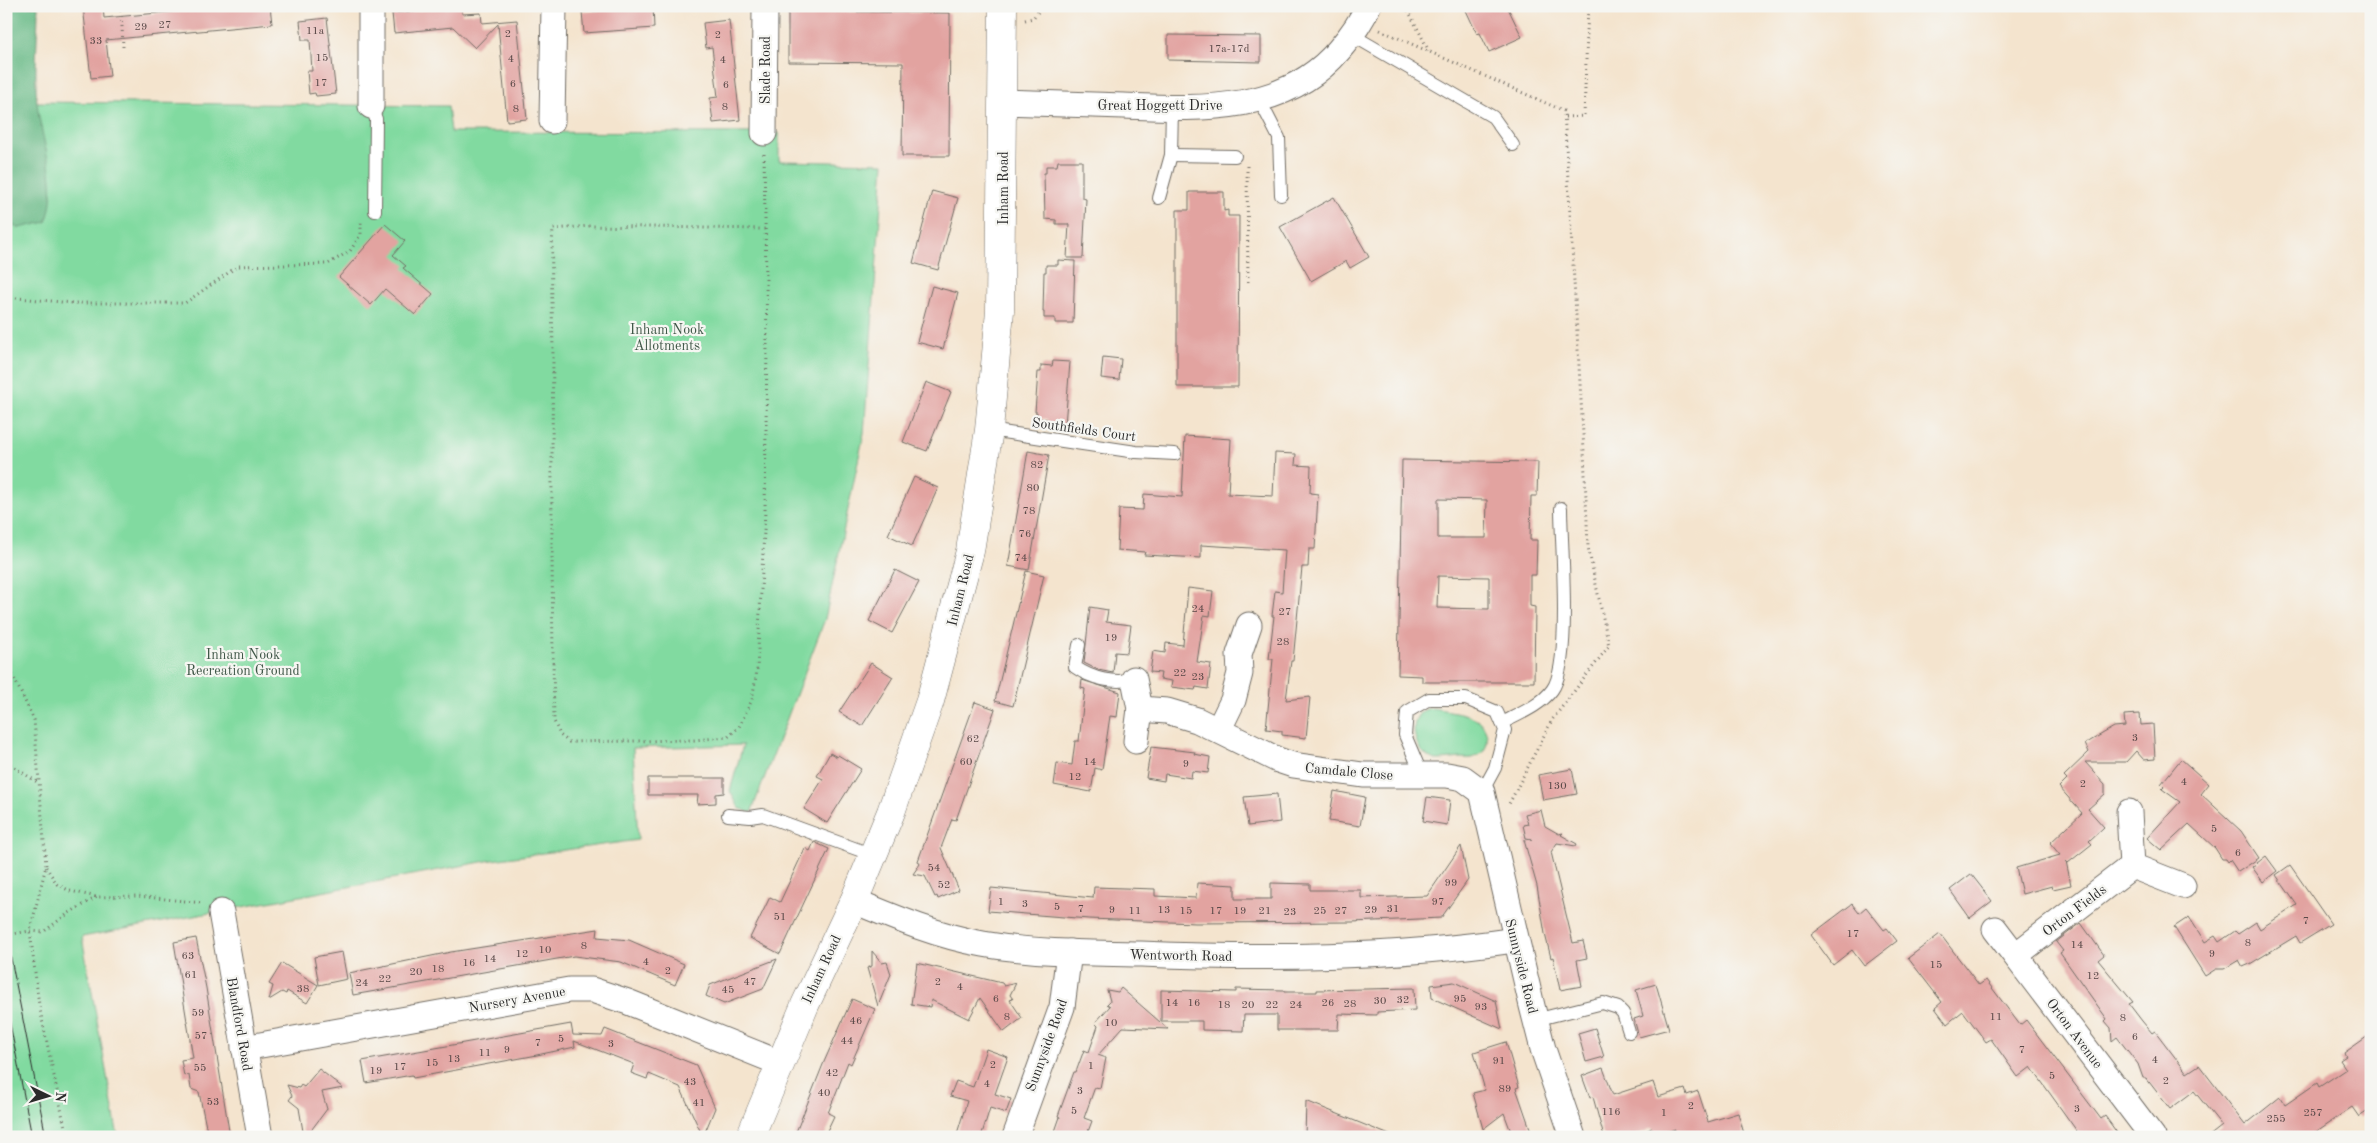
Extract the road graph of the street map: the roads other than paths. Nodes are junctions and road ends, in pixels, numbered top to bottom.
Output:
1 (371, 6) edge
2 (554, 6) edge
3 (765, 6) edge
4 (1004, 6) edge
5 (1361, 21) edge
6 (1259, 99) junction
7 (1002, 102) junction
8 (371, 106) joint
9 (1172, 108) junction
10 (552, 121) dead end
11 (764, 133) road end
12 (1513, 145) dead end
13 (1171, 155) junction
14 (1235, 156) road end
15 (1281, 195) dead end
16 (1159, 198) dead end
17 (375, 211) dead end
18 (989, 430) junction
19 (1175, 454) dead end
20 (1560, 508) dead end
21 (1250, 625) dead end
22 (1079, 644) dead end
23 (1134, 679) joint
24 (1140, 709) junction
25 (1502, 723) junction
26 (1219, 730) junction
27 (1136, 741) dead end
28 (1422, 775) junction
29 (1482, 792) junction
30 (2129, 812) dead end
31 (728, 815) dead end
32 (873, 855) junction
33 (2132, 866) junction
34 (2184, 886) dead end
35 (854, 901) junction
36 (221, 912) road end
37 (1995, 929) dead end
38 (1516, 940) junction
39 (1069, 952) junction
40 (2016, 955) junction
41 (1535, 1020) junction
42 (1629, 1032) dead end
43 (244, 1048) junction
44 (780, 1063) junction
45 (260, 1137) edge
46 (750, 1137) edge
47 (1015, 1137) edge
48 (1573, 1137) edge
49 (2153, 1137) edge

1 - 8 street
2 - 10 street
3 - 11 street, Slade Road
4 - 7 street, Inham Road
5 - 6 street, Great Hoggett Drive
5 - 12 lane
6 - 9 street, Great Hoggett Drive
6 - 15 lane
7 - 9 street, Great Hoggett Drive
7 - 18 street, Inham Road
8 - 17 lane
9 - 13 lane
13 - 14 lane
13 - 16 lane
18 - 19 lane, Southfields Court
18 - 32 street, Inham Road
20 - 25 lane
21 - 26 street
22 - 23 lane
23 - 24 street
24 - 26 street, Camdale Close
24 - 27 street
25 - 28 lane
25 - 29 lane
26 - 28 street, Camdale Close
28 - 29 street, Camdale Close
29 - 38 street, Sunnyside Road
30 - 33 street
31 - 32 lane
32 - 35 street, Inham Road
33 - 34 street
33 - 40 street, Orton Fields
35 - 39 street, Wentworth Road
35 - 44 street, Inham Road
36 - 43 street, Blandford Road
37 - 40 street, Orton Avenue
38 - 39 street, Wentworth Road
38 - 41 street, Sunnyside Road
39 - 47 street, Sunnyside Road
40 - 49 street, Orton Avenue
41 - 42 lane
41 - 48 street, Sunnyside Road
43 - 44 street, Nursery Avenue
43 - 45 street, Blandford Road
44 - 46 street, Inham Road

